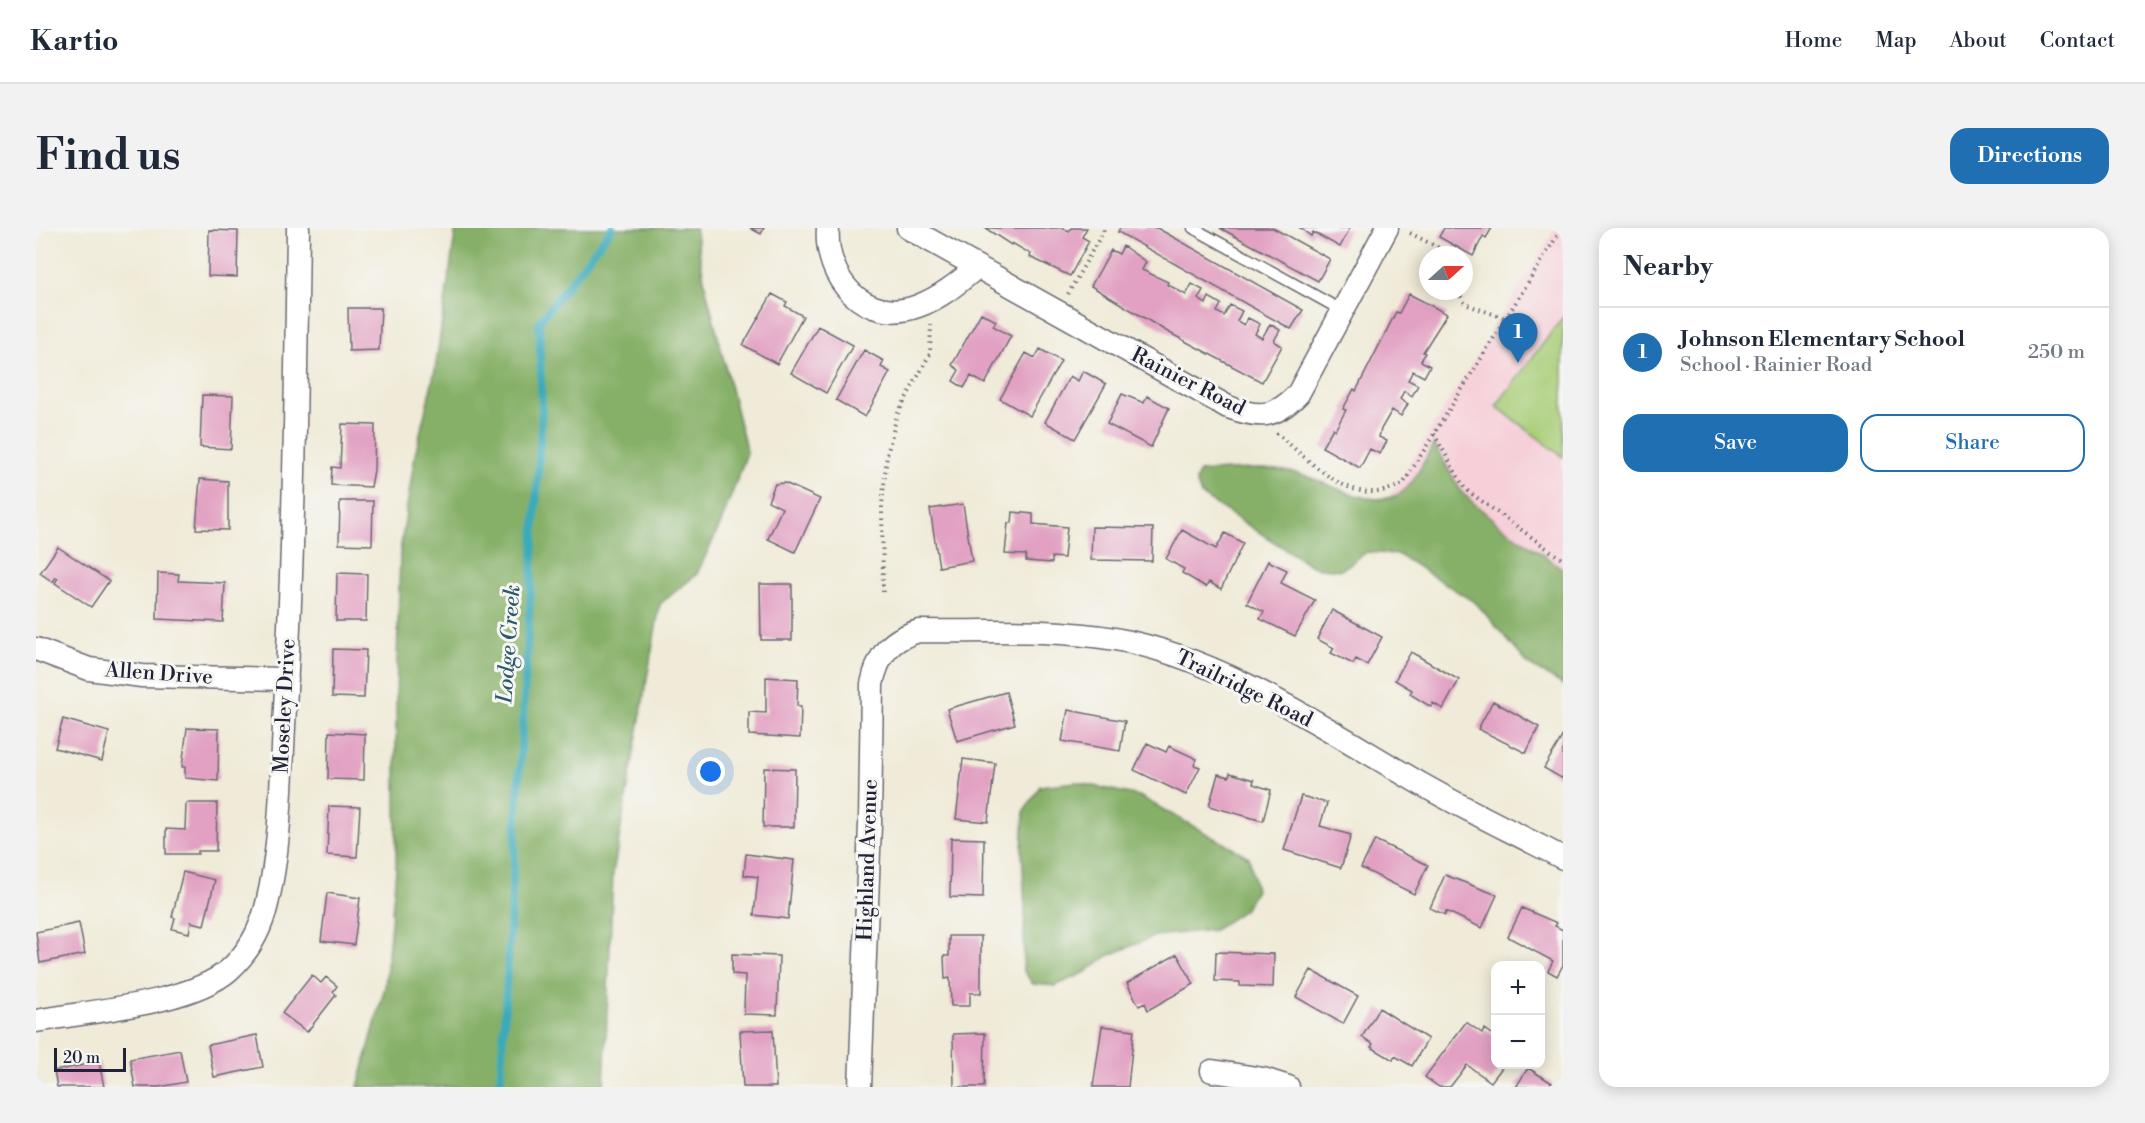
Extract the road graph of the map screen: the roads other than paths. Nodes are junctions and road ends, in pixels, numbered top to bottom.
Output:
1 (298, 228) edge
2 (828, 228) edge
3 (908, 228) edge
4 (1193, 228) edge
5 (1387, 228) edge
6 (976, 268) junction
7 (1343, 312) junction
8 (895, 640) joint
9 (36, 649) edge
10 (286, 679) junction
11 (1563, 858) edge
12 (36, 1021) edge
13 (1212, 1071) dead end
14 (860, 1087) edge
15 (1288, 1087) edge

1 - 10 street, Moseley Drive
2 - 6 street
3 - 6 street, Rainier Road
4 - 7 lane
5 - 7 street, Rainier Road
6 - 7 street, Rainier Road
8 - 11 street, Trailridge Road
8 - 14 street, Highland Avenue
9 - 10 street, Allen Drive
10 - 12 street, Moseley Drive
13 - 15 street

